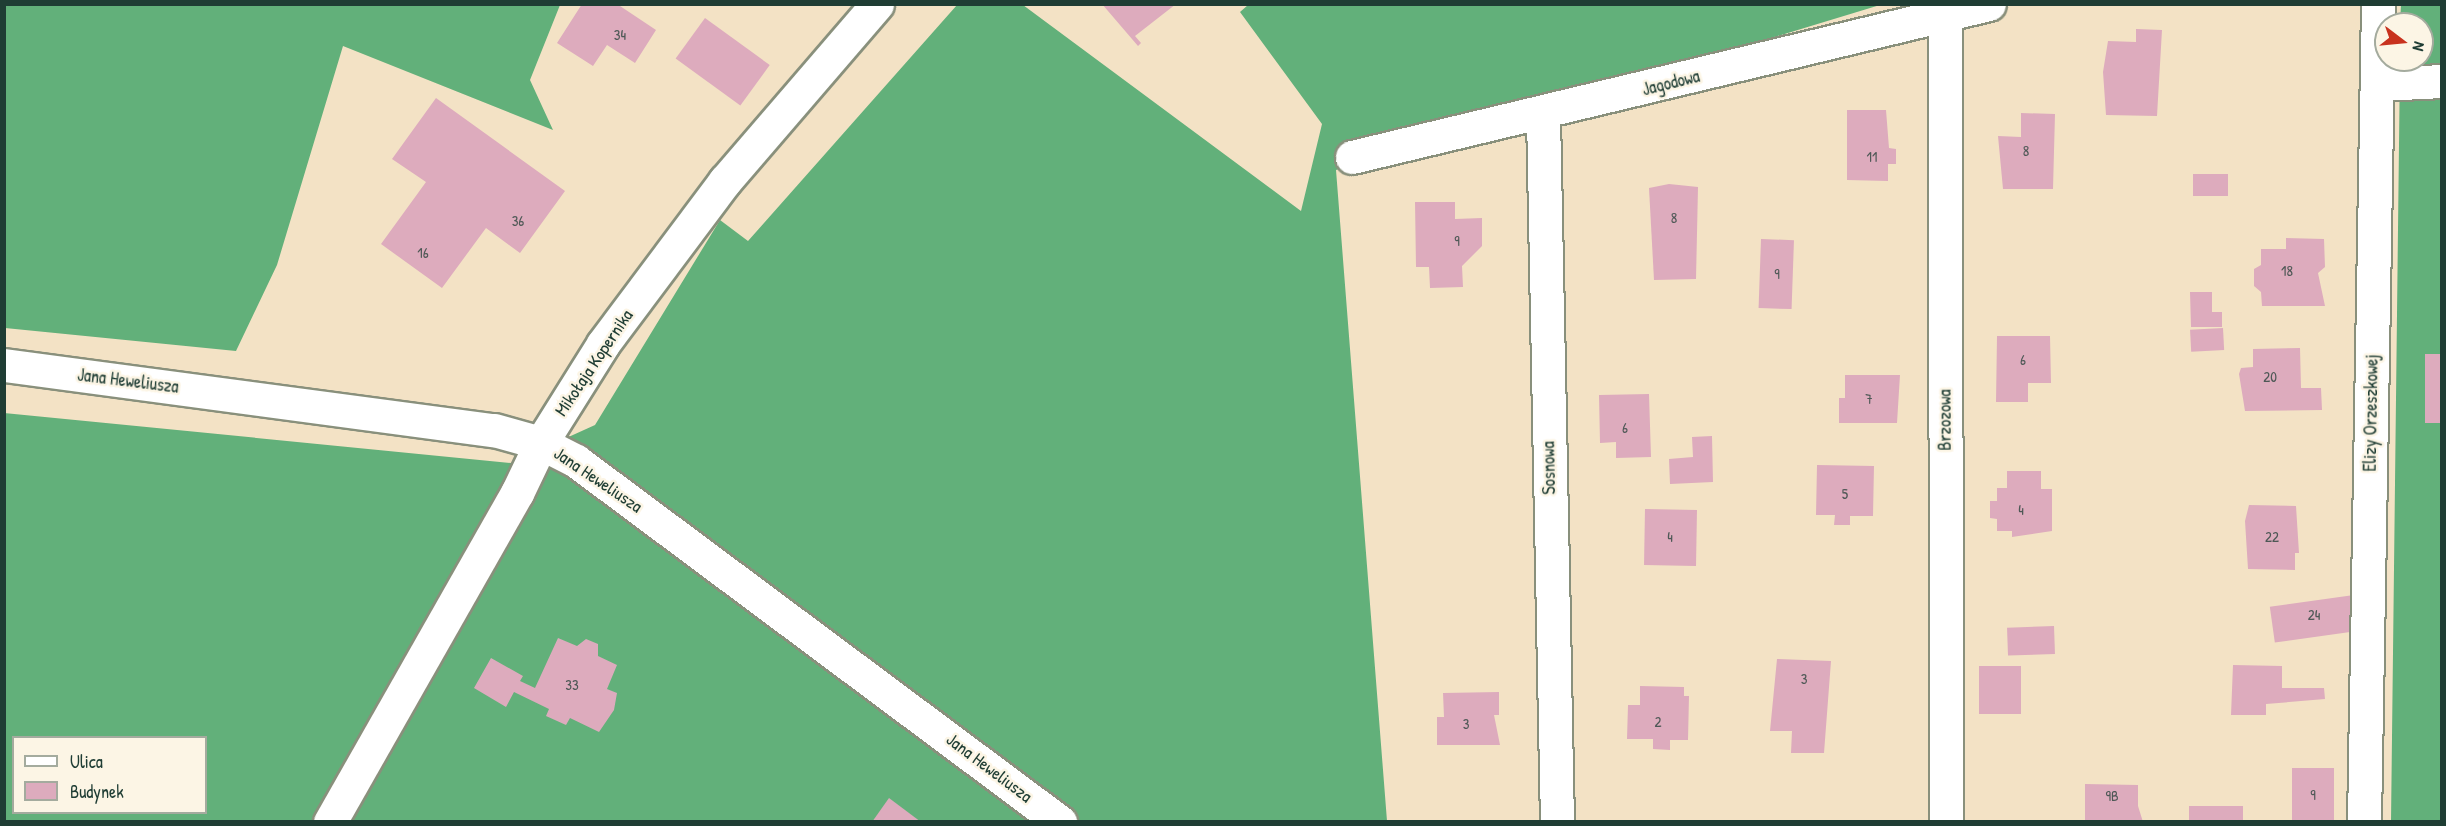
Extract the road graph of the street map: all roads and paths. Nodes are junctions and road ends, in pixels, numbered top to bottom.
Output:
1 (877, 4) edge
2 (1989, 4) edge
3 (2378, 4) edge
4 (1945, 18) junction
5 (2442, 81) edge
6 (2379, 84) junction
7 (1543, 114) junction
8 (1352, 157) dead end
9 (4, 366) edge
10 (541, 443) junction
11 (330, 822) edge
12 (1060, 822) edge
13 (1557, 822) edge
14 (1946, 822) edge
15 (2364, 822) edge

1 - 10 street, Mikołaja Kopernika
2 - 4 street, Jagodowa
3 - 6 street, Elizy Orzeszkowej
4 - 7 street, Jagodowa
4 - 14 street, Brzozowa
5 - 6 street
6 - 15 street, Elizy Orzeszkowej
7 - 8 street, Jagodowa
7 - 13 street, Sosnowa
9 - 10 street, Jana Heweliusza
10 - 11 street, Mikołaja Kopernika
10 - 12 street, Jana Heweliusza

